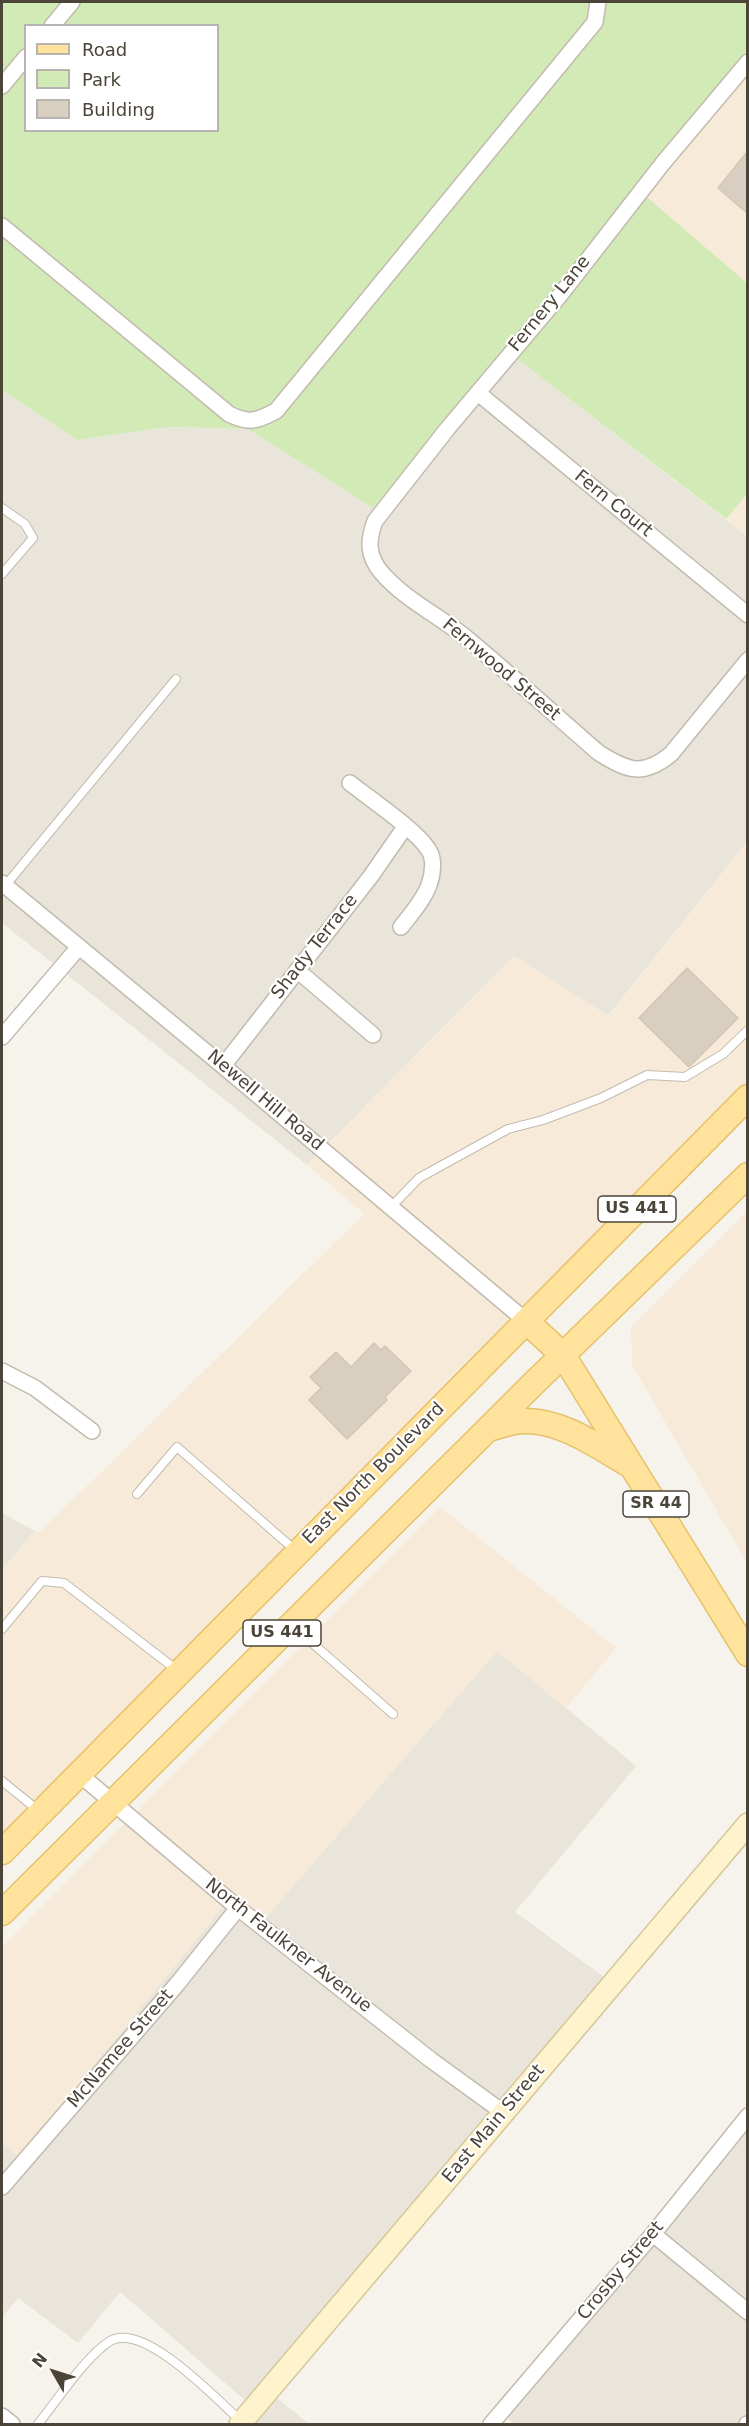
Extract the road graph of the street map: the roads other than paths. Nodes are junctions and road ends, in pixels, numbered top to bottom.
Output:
1 (72, 2) edge
2 (598, 2) edge
3 (54, 24) edge
4 (24, 59) edge
5 (747, 62) edge
6 (2, 86) edge
7 (2, 226) edge
8 (478, 393) junction
9 (2, 508) edge
10 (370, 553) joint
11 (2, 574) edge
12 (747, 615) edge
13 (747, 660) edge
14 (176, 679) dead end
15 (350, 783) dead end
16 (405, 827) junction
17 (3, 885) edge
18 (400, 927) dead end
19 (79, 947) junction
20 (297, 970) junction
21 (747, 1030) edge
22 (373, 1035) dead end
23 (2, 1037) edge
24 (223, 1066) junction
25 (747, 1097) edge
26 (747, 1175) edge
27 (391, 1207) junction
28 (525, 1321) junction
29 (563, 1355) junction
30 (2, 1371) edge
31 (488, 1429) junction
32 (92, 1431) dead end
33 (632, 1466) junction
34 (137, 1494) dead end
35 (297, 1551) junction
36 (291, 1624) junction
37 (2, 1629) edge
38 (747, 1654) edge
39 (179, 1671) junction
40 (393, 1714) dead end
41 (78, 1773) junction
42 (2, 1781) edge
43 (111, 1803) junction
44 (40, 1812) junction
45 (747, 1824) edge
46 (2, 1851) edge
47 (238, 1908) junction
48 (2, 1913) edge
49 (504, 2113) junction
50 (747, 2116) edge
51 (2, 2187) edge
52 (653, 2234) junction
53 (747, 2312) edge
54 (2, 2416) edge
55 (241, 2423) edge
56 (12, 2424) edge
57 (38, 2424) edge
58 (491, 2424) edge

1 - 3 street
2 - 7 street
4 - 6 street
5 - 8 street, Fernery Lane
8 - 10 street, Fernery Lane
8 - 12 street, Fern Court
9 - 11 lane
10 - 13 street, Fernwood Street
14 - 17 lane
15 - 16 street
16 - 18 street
16 - 20 street, Shady Terrace
17 - 19 street, Newell Hill Road
19 - 23 street
19 - 24 street, Newell Hill Road
20 - 22 street
20 - 24 street, Shady Terrace
21 - 27 lane
24 - 27 street, Newell Hill Road
25 - 28 main road, East North Boulevard / US 441
26 - 29 main road, US 441
27 - 28 street, Newell Hill Road
28 - 29 main road, SR 44
28 - 35 main road, East North Boulevard / US 441
29 - 31 main road, US 441
29 - 33 main road, SR 44
30 - 32 street
31 - 33 main road
31 - 36 main road, US 441
33 - 38 main road, SR 44
34 - 35 lane
35 - 39 main road, East North Boulevard / US 441
36 - 40 lane
36 - 43 main road, US 441
37 - 39 lane
39 - 41 main road, East North Boulevard / US 441
41 - 43 street, North Faulkner Avenue
41 - 44 main road, East North Boulevard / US 441
42 - 44 lane
43 - 47 street, North Faulkner Avenue
43 - 48 main road, US 441
44 - 46 main road, East North Boulevard / US 441
45 - 49 main road, East Main Street
47 - 49 street, North Faulkner Avenue
47 - 51 street, McNamee Street
49 - 55 main road, East Main Street
50 - 52 street, Crosby Street
52 - 53 street
52 - 58 street, Crosby Street
54 - 56 street
55 - 57 lane

